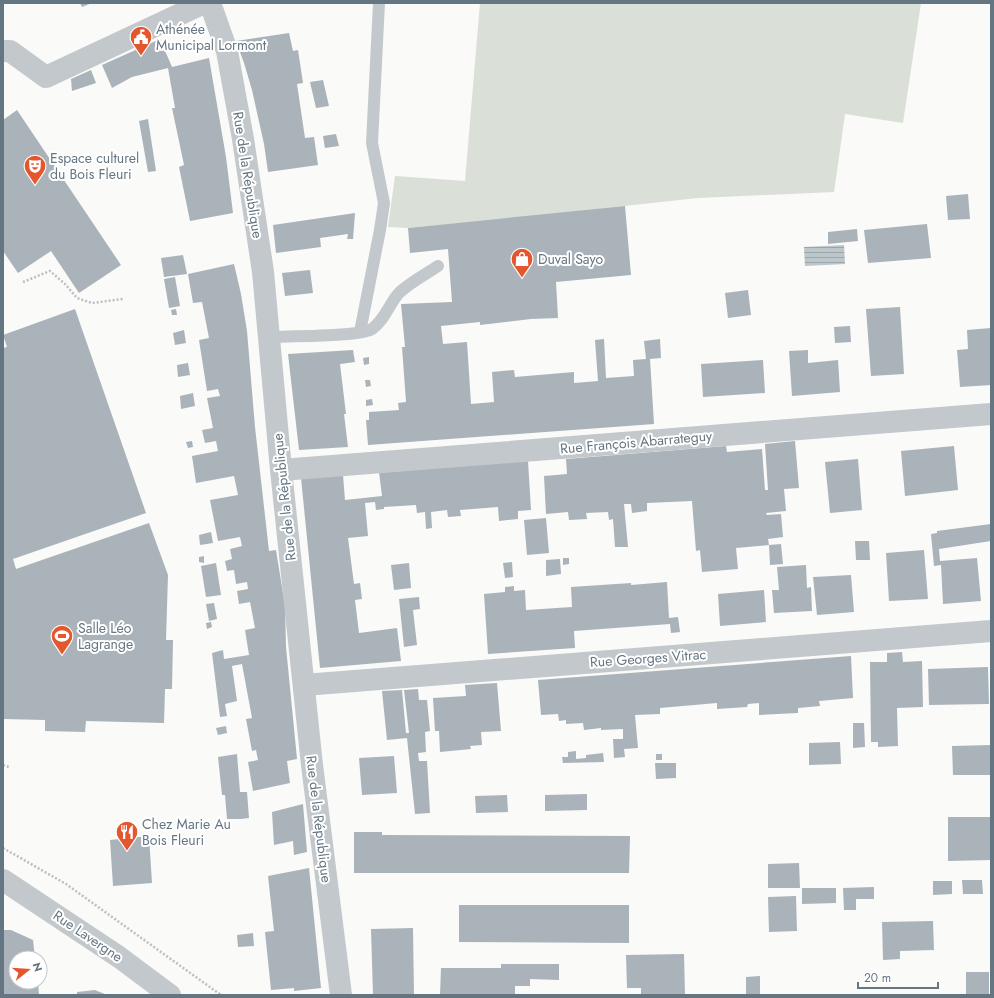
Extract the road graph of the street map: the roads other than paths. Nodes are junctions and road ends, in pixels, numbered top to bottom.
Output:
1 (204, 3) edge
2 (210, 3) edge
3 (379, 3) edge
4 (3, 51) edge
5 (438, 266) dead end
6 (360, 332) junction
7 (268, 337) junction
8 (991, 414) edge
9 (281, 470) junction
10 (991, 631) edge
11 (304, 685) junction
12 (3, 880) edge
13 (170, 995) edge
14 (341, 995) edge

1 - 4 street
2 - 7 street, Rue de la République
3 - 6 lane
5 - 6 lane
6 - 7 lane
7 - 9 street, Rue de la République
8 - 9 street, Rue François Abarrateguy
9 - 11 street, Rue de la République
10 - 11 street, Rue Georges Vitrac
11 - 14 street, Rue de la République
12 - 13 street, Rue Lavergne

